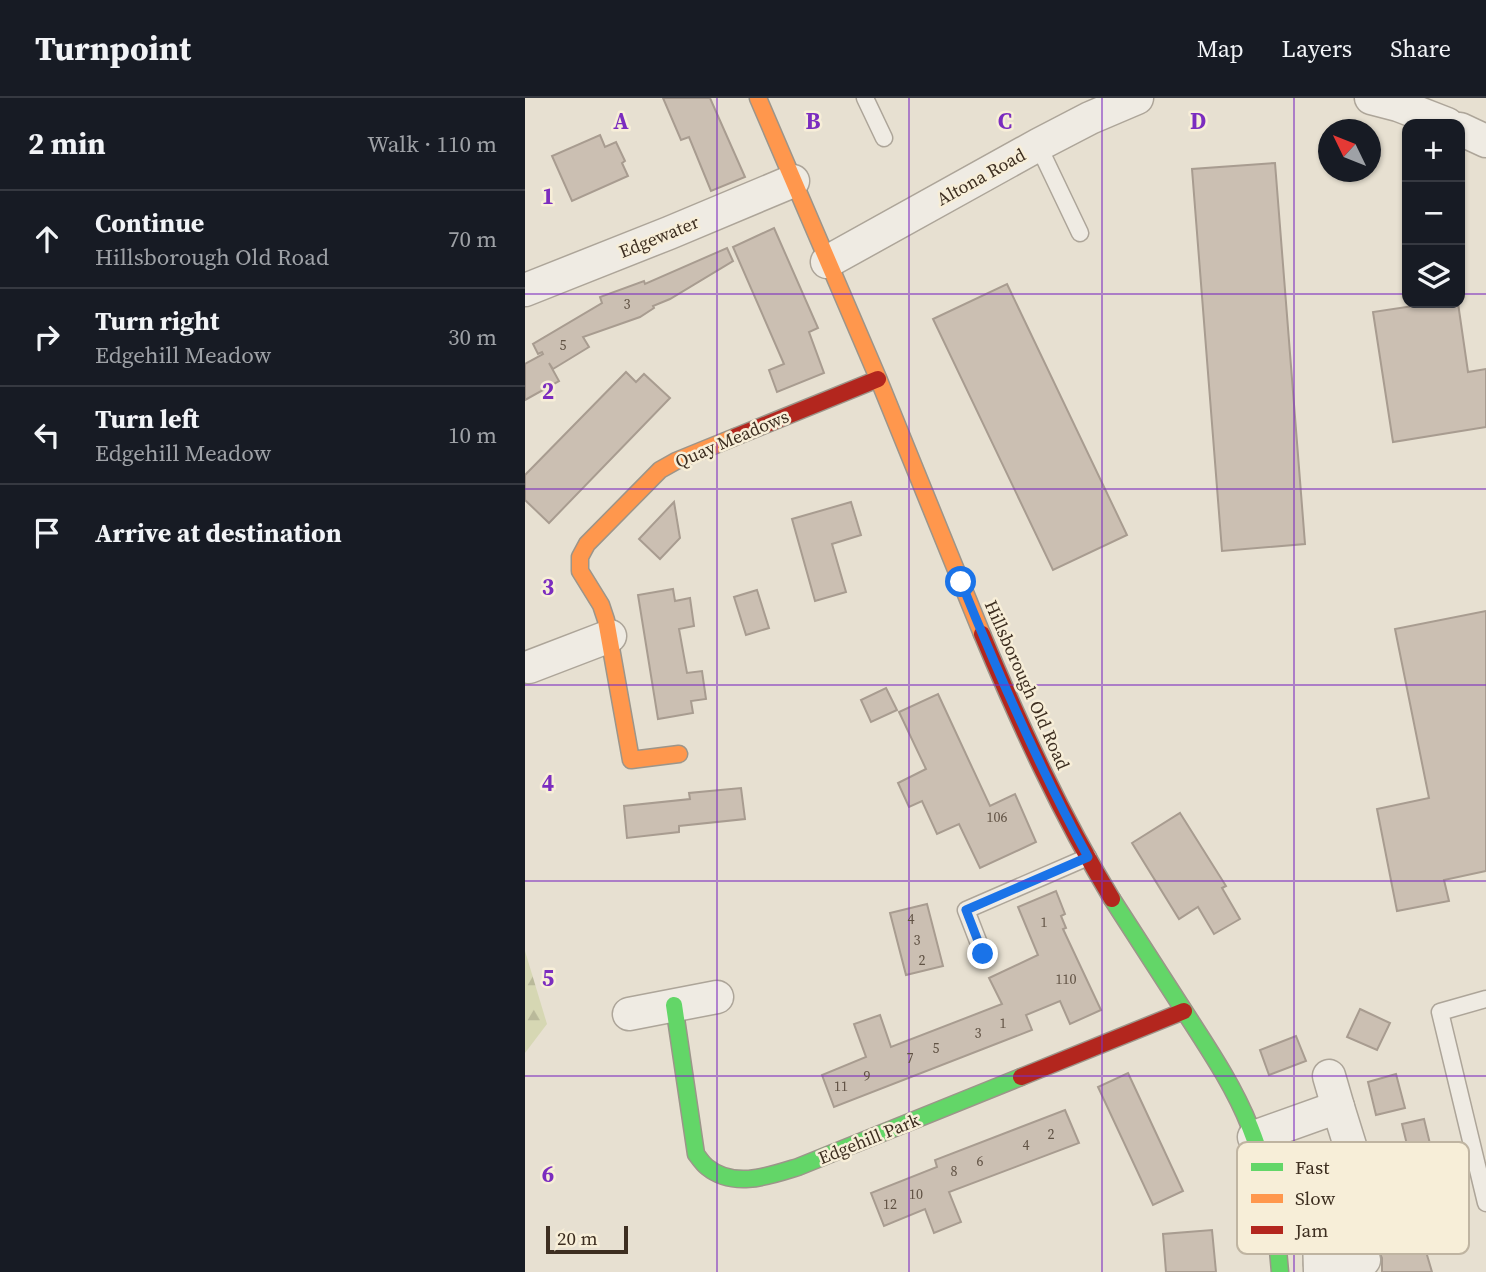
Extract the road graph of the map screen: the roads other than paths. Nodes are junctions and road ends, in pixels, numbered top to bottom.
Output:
1 (758, 98) edge
2 (865, 98) edge
3 (1126, 98) edge
4 (1137, 98) edge
5 (1371, 98) edge
6 (1090, 118) junction
7 (1434, 119) edge
8 (1465, 131) edge
9 (884, 138) dead end
10 (1486, 141) edge
11 (1038, 145) junction
12 (793, 181) junction
13 (1080, 233) dead end
14 (827, 262) junction
15 (525, 290) edge
16 (878, 379) junction
17 (610, 636) junction
18 (529, 667) dead end
19 (679, 754) dead end
20 (1088, 857) junction
21 (983, 954) dead end
22 (717, 996) dead end
23 (1486, 999) edge
24 (674, 1005) junction
25 (1184, 1010) junction
26 (629, 1014) dead end
27 (1329, 1076) dead end
28 (1338, 1107) junction
29 (1254, 1137) junction
30 (1256, 1142) edge
31 (1349, 1142) edge
32 (1486, 1203) edge
33 (1278, 1254) edge
34 (1364, 1260) dead end
35 (1320, 1268) edge
36 (1280, 1272) edge

1 - 12 street, Hillsborough Old Road
2 - 9 lane
3 - 6 street
4 - 6 street, Altona Road
5 - 7 street
6 - 11 street, Altona Road
8 - 10 street
11 - 13 lane
11 - 14 street, Altona Road
12 - 14 street, Hillsborough Old Road
12 - 15 street, Edgewater
14 - 16 street, Hillsborough Old Road
16 - 17 street, Quay Meadows
16 - 20 street, Hillsborough Old Road
17 - 18 street
17 - 19 street, Quay Meadows
20 - 21 lane
20 - 25 street, Hillsborough Old Road
22 - 24 street
23 - 32 lane
24 - 25 street, Edgehill Park
24 - 26 street
25 - 29 street, Hillsborough Old Road
27 - 28 street
28 - 29 street
28 - 31 street
29 - 30 street, Hillsborough Old Road
33 - 36 street, Hillsborough Old Road
34 - 35 street

